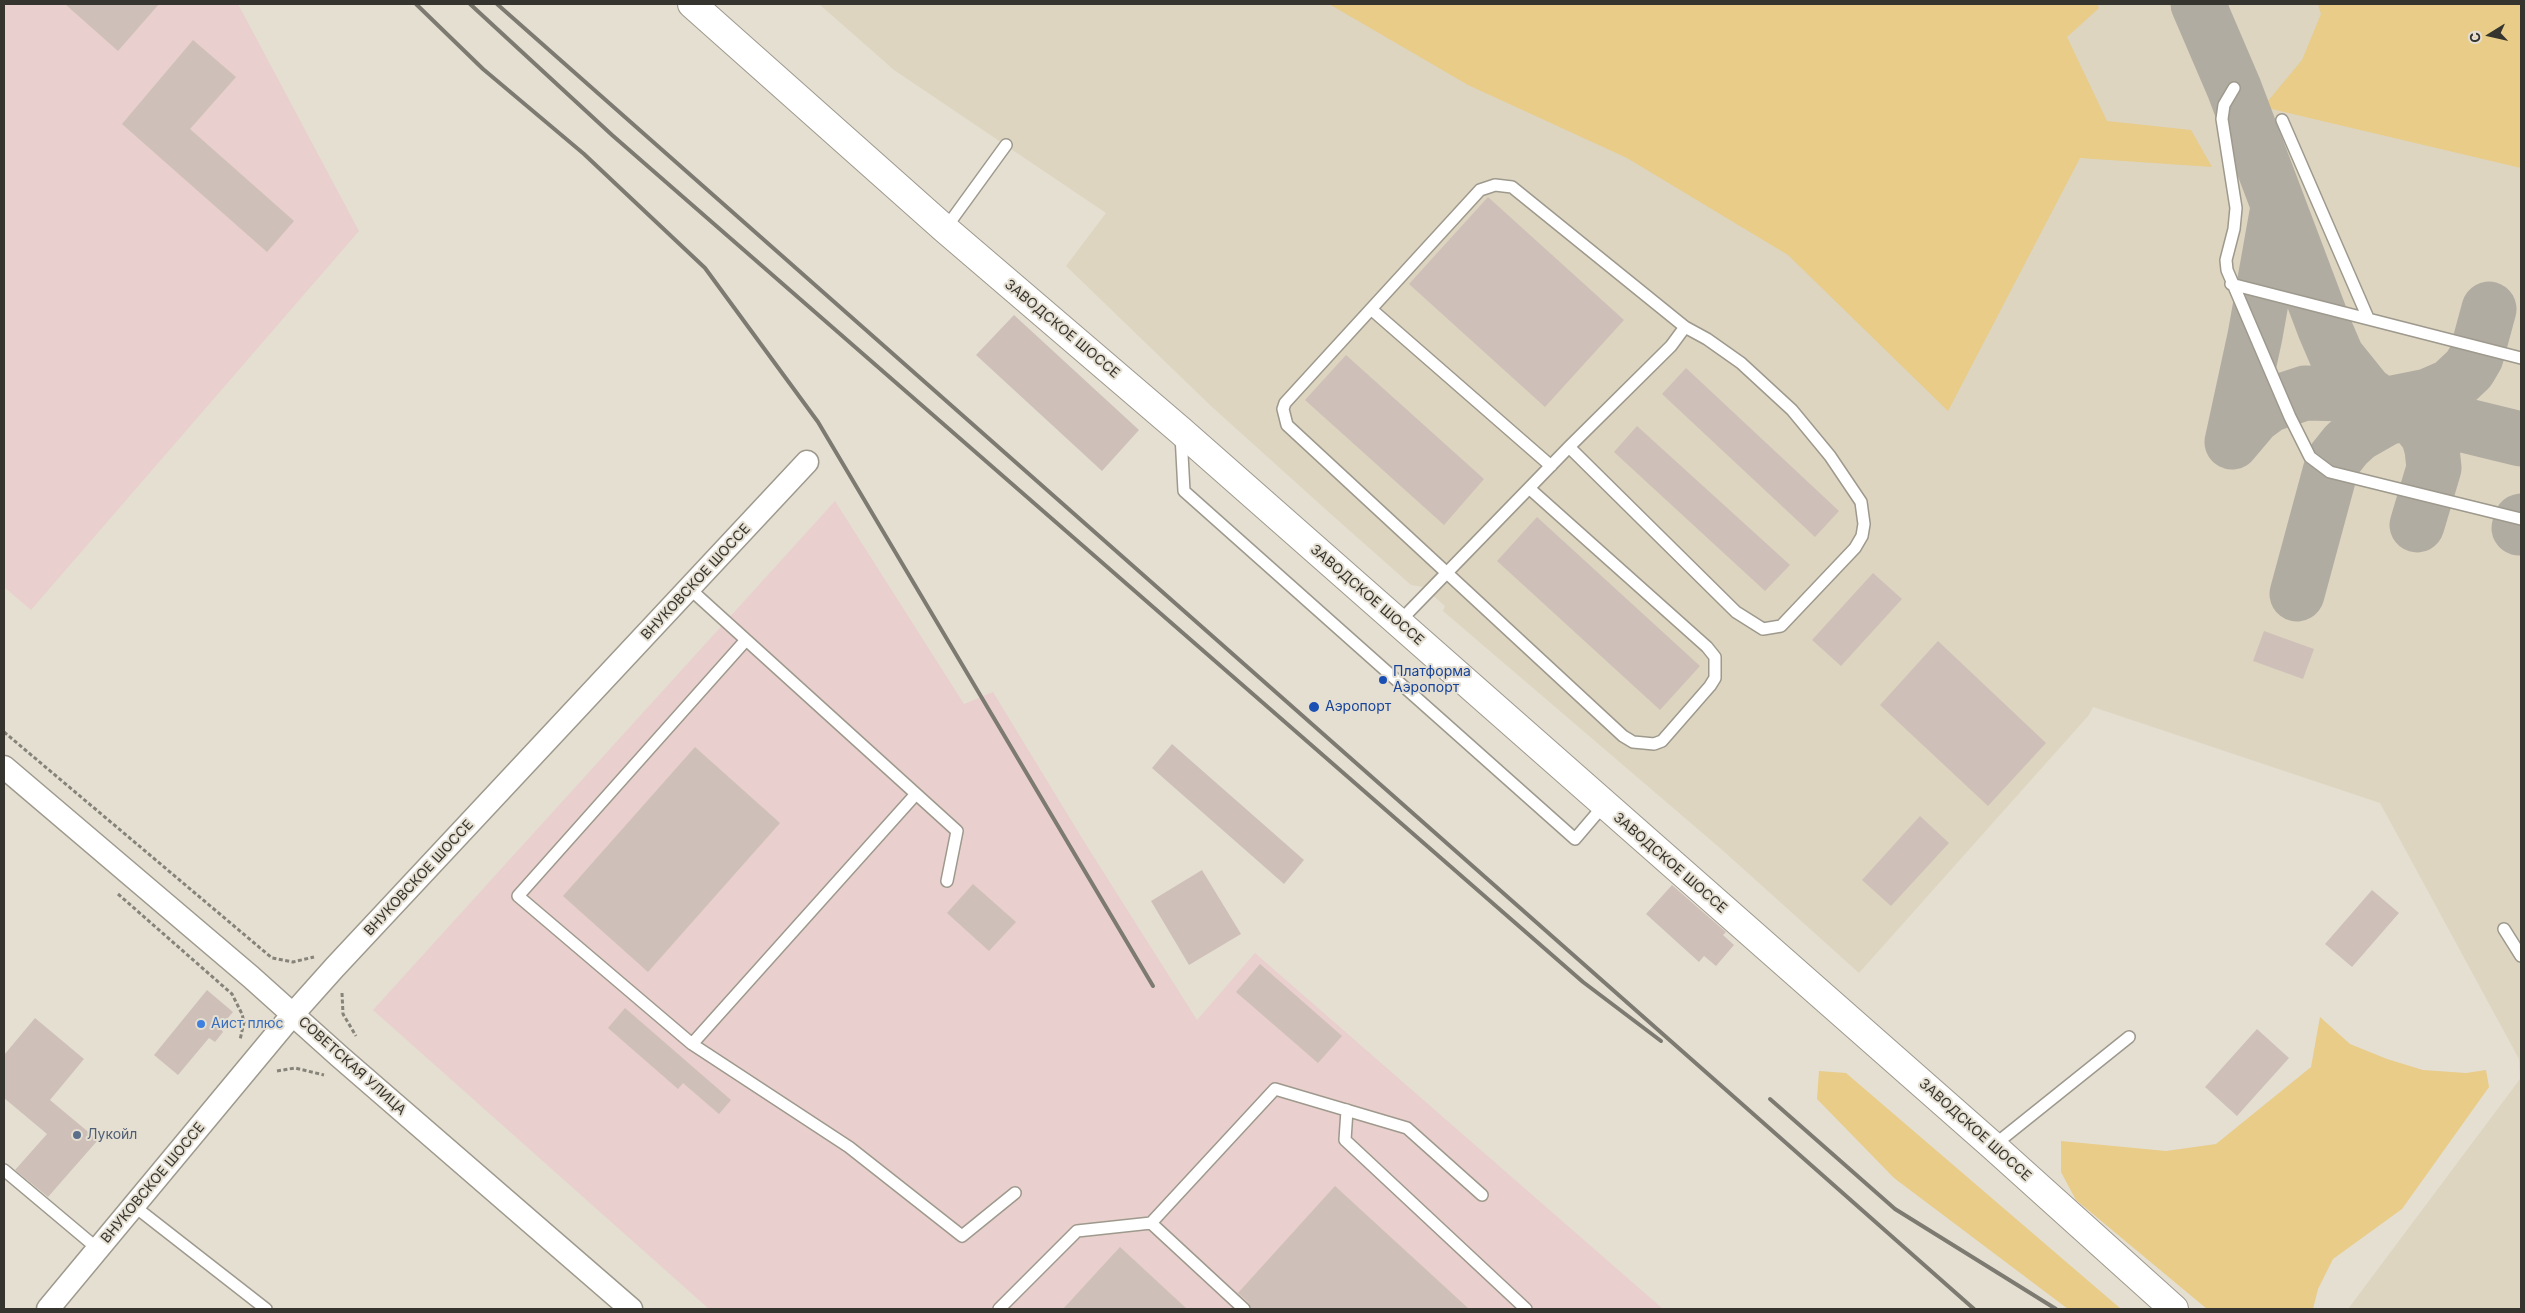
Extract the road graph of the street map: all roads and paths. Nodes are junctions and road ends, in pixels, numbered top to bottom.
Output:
1 (692, 4) edge
2 (2234, 88) dead end
3 (2282, 120) dead end
4 (1006, 144) dead end
5 (945, 230) junction
6 (2232, 284) junction
7 (1371, 309) junction
8 (2368, 318) junction
9 (1686, 328) junction
10 (2521, 358) edge
11 (1181, 431) junction
12 (1568, 447) junction
13 (807, 462) dead end
14 (1551, 466) junction
15 (1530, 489) junction
16 (2521, 519) edge
17 (1448, 573) junction
18 (690, 589) junction
19 (1398, 623) junction
20 (746, 640) junction
21 (4, 732) edge
22 (4, 767) edge
23 (916, 794) junction
24 (1604, 805) junction
25 (947, 881) dead end
26 (114, 892) dead end
27 (2504, 928) dead end
28 (321, 954) dead end
29 (2521, 956) edge
30 (343, 990) dead end
31 (294, 1014) junction
32 (356, 1036) dead end
33 (2129, 1037) dead end
34 (240, 1040) dead end
35 (692, 1044) junction
36 (277, 1071) dead end
37 (324, 1075) dead end
38 (1347, 1110) junction
39 (1993, 1146) junction
40 (4, 1170) edge
41 (1015, 1193) dead end
42 (1482, 1195) dead end
43 (134, 1206) junction
44 (1151, 1223) junction
45 (98, 1249) junction
46 (48, 1309) edge
47 (266, 1309) edge
48 (631, 1309) edge
49 (999, 1309) edge
50 (1244, 1309) edge
51 (1526, 1309) edge
52 (2174, 1309) edge

1 - 5 street, ЗАВОДСКОЕ ШОССЕ
2 - 6 lane
3 - 8 lane
4 - 5 lane
5 - 11 street, ЗАВОДСКОЕ ШОССЕ
6 - 8 lane
6 - 16 lane
7 - 9 lane
7 - 14 lane
7 - 17 lane
8 - 10 lane
9 - 12 lane
9 - 12 lane
11 - 19 street, ЗАВОДСКОЕ ШОССЕ
11 - 24 lane
12 - 14 lane
13 - 18 street, ВНУКОВСКОЕ ШОССЕ
14 - 15 lane
15 - 17 lane
15 - 17 lane
17 - 19 lane
18 - 20 lane
18 - 31 street, ВНУКОВСКОЕ ШОССЕ
19 - 24 street, ЗАВОДСКОЕ ШОССЕ
20 - 23 lane
20 - 35 lane
21 - 28 path
22 - 31 street, СОВЕТСКАЯ УЛИЦА
23 - 25 lane
23 - 35 lane
24 - 39 street, ЗАВОДСКОЕ ШОССЕ
26 - 34 path
27 - 29 lane
30 - 32 path
31 - 43 street, ВНУКОВСКОЕ ШОССЕ
31 - 48 street, СОВЕТСКАЯ УЛИЦА
33 - 39 lane
35 - 41 lane
36 - 37 path
38 - 42 lane
38 - 44 lane
38 - 51 lane
39 - 52 street, ЗАВОДСКОЕ ШОССЕ
40 - 45 lane
43 - 45 street, ВНУКОВСКОЕ ШОССЕ
43 - 47 lane
44 - 49 lane
44 - 50 lane
45 - 46 street, ВНУКОВСКОЕ ШОССЕ

